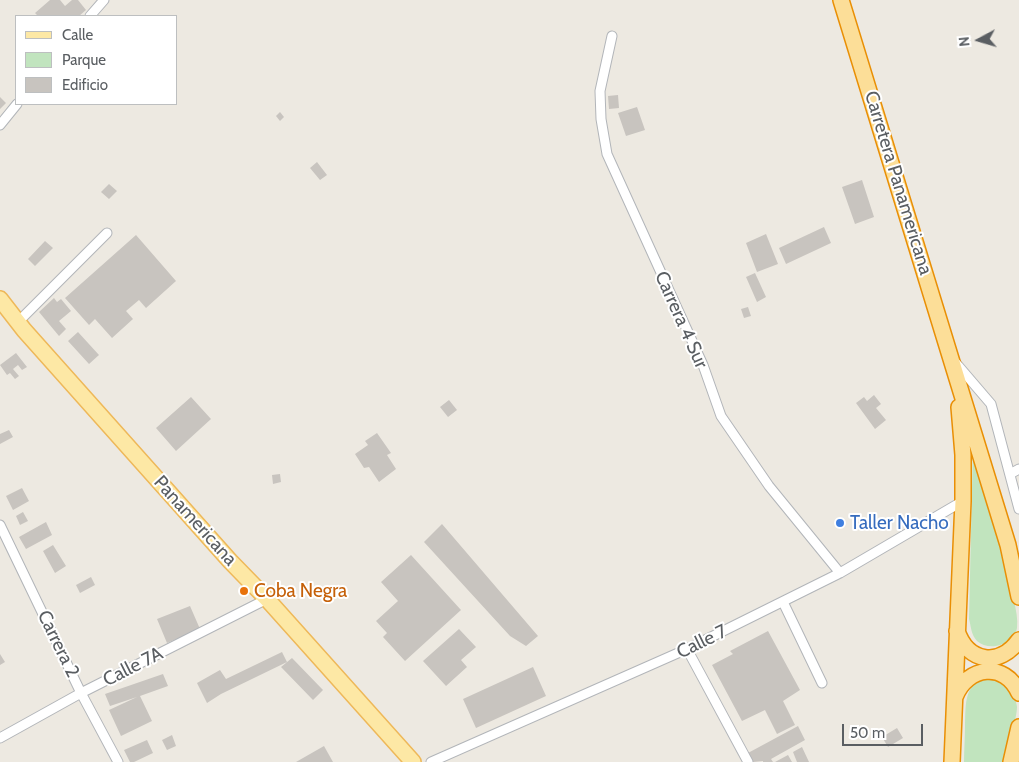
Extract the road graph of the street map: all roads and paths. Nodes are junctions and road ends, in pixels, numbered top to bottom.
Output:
1 (104, 0) edge
2 (841, 0) edge
3 (91, 15) edge
4 (612, 36) dead end
5 (16, 105) edge
6 (0, 125) edge
7 (107, 233) dead end
8 (0, 299) edge
9 (18, 322) junction
10 (953, 362) junction
11 (1019, 469) edge
12 (1010, 474) junction
13 (963, 501) junction
14 (1019, 509) edge
15 (0, 525) edge
16 (840, 573) junction
17 (1019, 597) edge
18 (267, 599) junction
19 (783, 602) junction
20 (956, 630) junction
21 (1019, 640) edge
22 (687, 649) junction
23 (822, 683) dead end
24 (81, 693) junction
25 (1019, 693) edge
26 (954, 700) junction
27 (1019, 727) edge
28 (0, 738) edge
29 (118, 762) edge
30 (413, 762) edge
31 (431, 762) edge
32 (748, 762) edge
33 (952, 762) edge
34 (1011, 762) edge

1 - 3 street
2 - 10 highway, Carretera Panamericana
4 - 16 street, Carrera 4 Sur
5 - 6 street
7 - 9 street
8 - 9 main road, Panamericana
9 - 18 main road, Panamericana
10 - 12 street
10 - 13 highway, Carretera Panamericana
10 - 17 highway, Carretera Panamericana
11 - 12 street
12 - 14 street
13 - 16 street, Calle 7
13 - 20 highway, Carretera Panamericana
15 - 24 street, Carrera 2
16 - 19 street, Calle 7
18 - 24 street, Calle 7A
18 - 30 main road, Panamericana
19 - 22 street, Calle 7
19 - 23 street
20 - 21 highway
20 - 26 highway, Carretera Panamericana
22 - 31 street, Calle 7
22 - 32 street
24 - 28 street, Calle 7A
24 - 29 street, Carrera 2
25 - 26 highway
26 - 33 highway, Carretera Panamericana
27 - 34 highway

